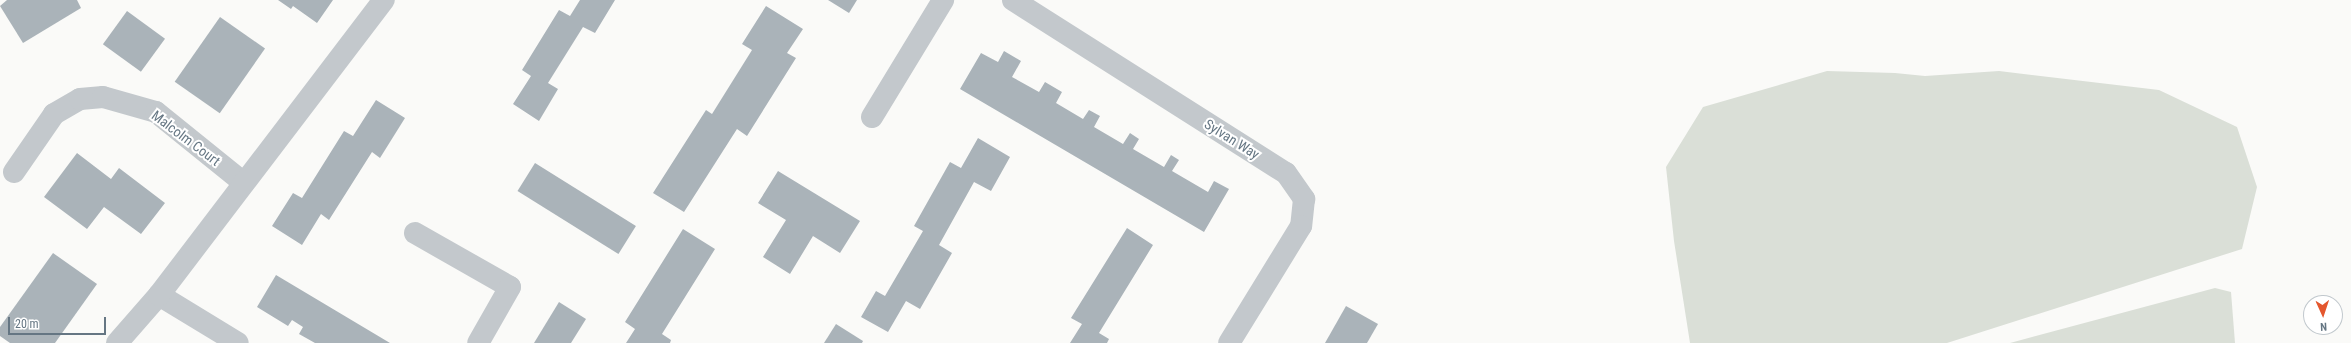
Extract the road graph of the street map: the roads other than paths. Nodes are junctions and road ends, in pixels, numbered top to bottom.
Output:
1 (384, 0) edge
2 (943, 0) edge
3 (1013, 0) edge
4 (872, 117) dead end
5 (14, 172) dead end
6 (244, 183) junction
7 (414, 233) dead end
8 (159, 295) junction
9 (118, 343) edge
10 (238, 343) edge
11 (478, 343) edge
12 (1230, 343) edge

1 - 6 street
2 - 4 street
3 - 12 street, Sylvan Way
5 - 6 street, Malcolm Court
6 - 8 street
7 - 11 street
8 - 9 street
8 - 10 street

